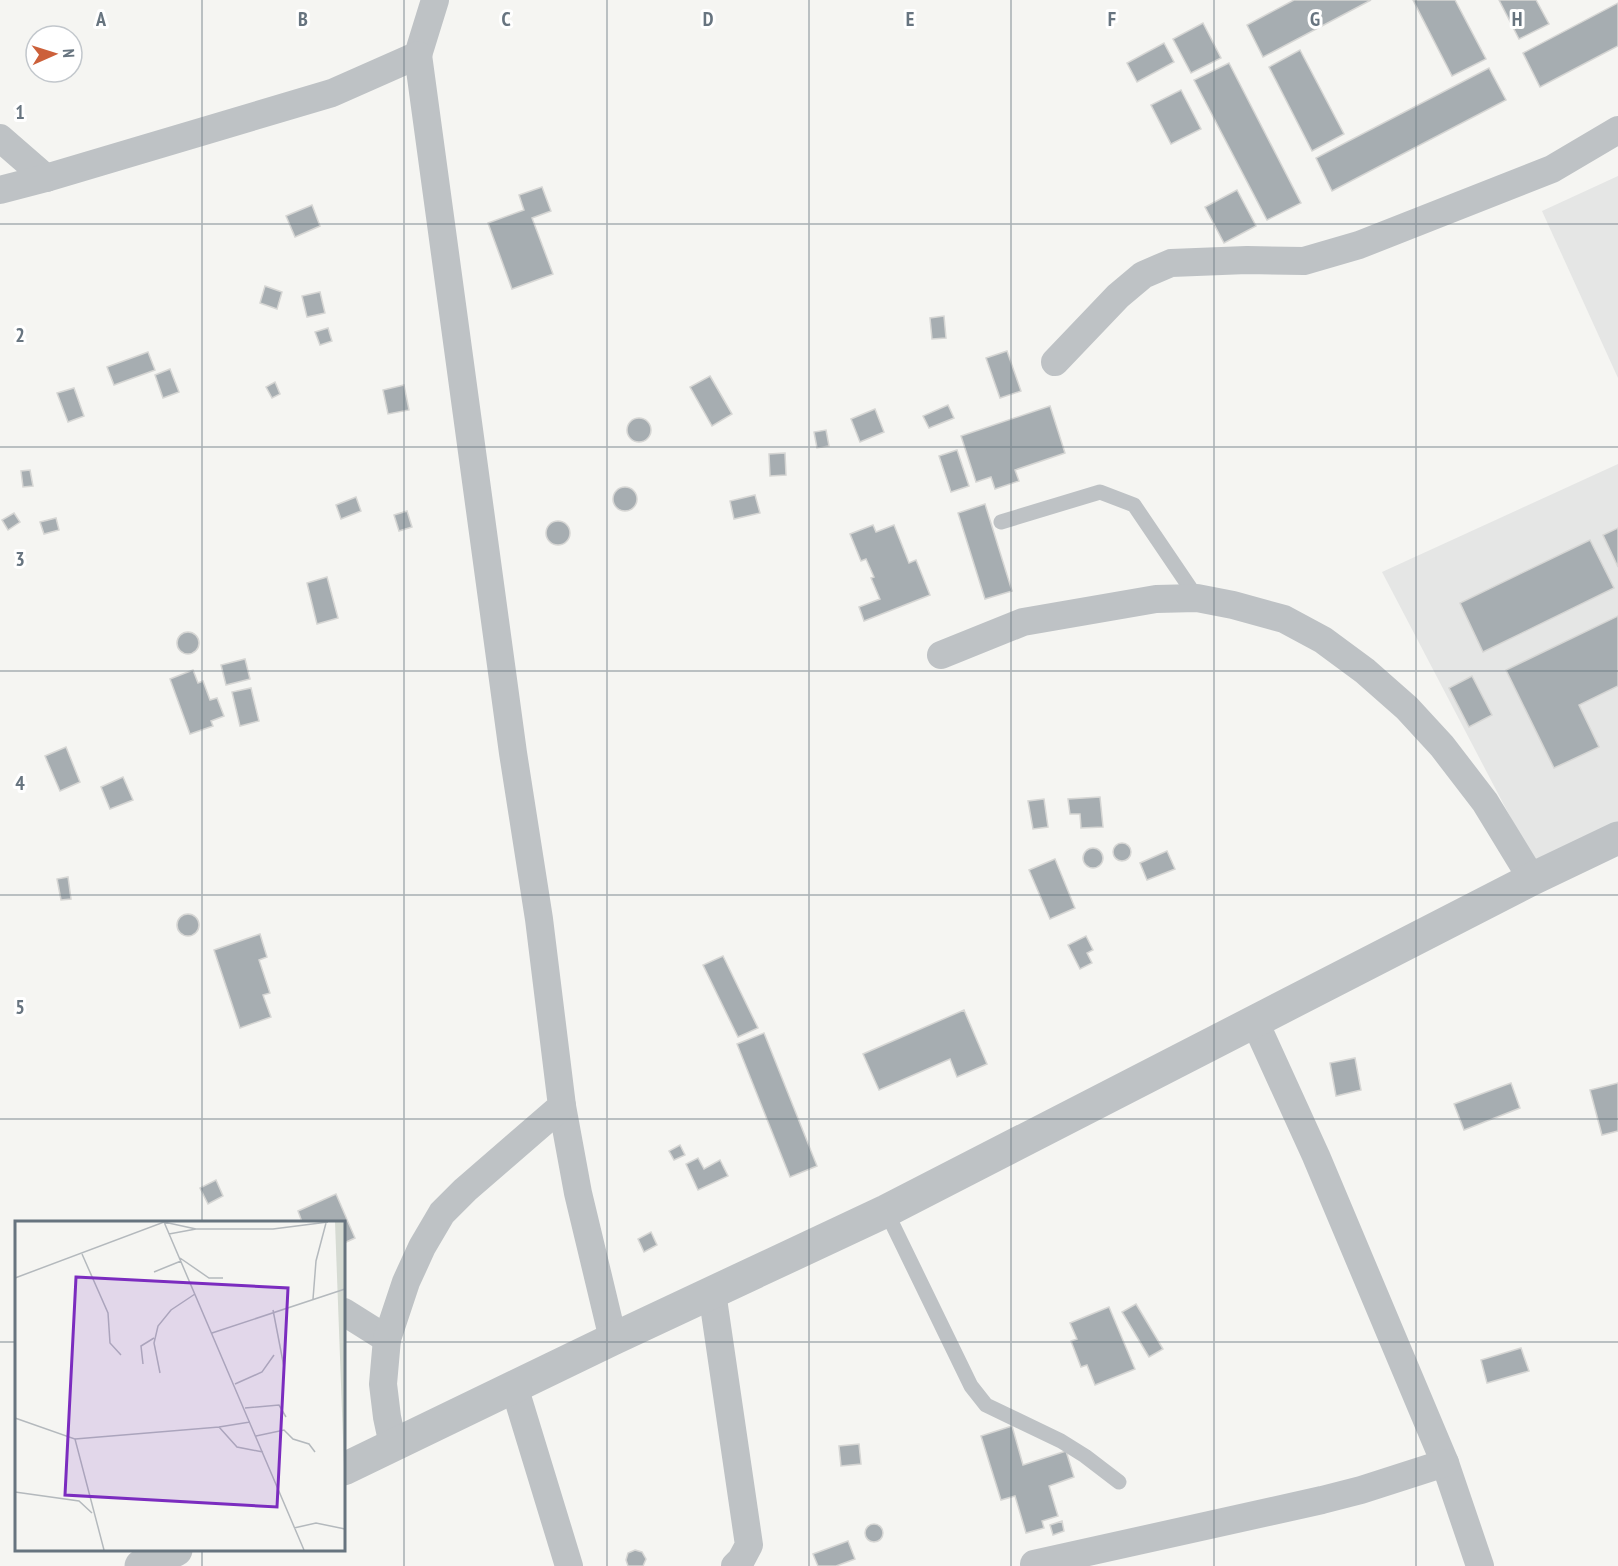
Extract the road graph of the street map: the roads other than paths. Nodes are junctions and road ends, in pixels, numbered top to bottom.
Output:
1 (435, 0) edge
2 (418, 55) junction
3 (1618, 130) edge
4 (0, 138) edge
5 (45, 178) junction
6 (0, 190) edge
7 (1055, 362) dead end
8 (1001, 522) dead end
9 (1197, 598) junction
10 (941, 655) dead end
11 (1618, 838) edge
12 (1532, 879) junction
13 (1255, 1022) junction
14 (562, 1106) junction
15 (886, 1211) junction
16 (712, 1292) junction
17 (345, 1313) edge
18 (387, 1339) junction
19 (613, 1339) junction
20 (514, 1386) junction
21 (393, 1445) junction
22 (1445, 1463) junction
23 (345, 1469) edge
24 (1119, 1482) dead end
25 (174, 1551) edge
26 (1034, 1564) dead end
27 (141, 1566) edge
28 (569, 1566) edge
29 (735, 1566) edge
30 (1480, 1566) edge

1 - 2 street
2 - 5 street
2 - 14 street
3 - 7 street
4 - 5 street
5 - 6 street
8 - 9 lane
9 - 10 street
9 - 12 street
11 - 12 street
12 - 13 street
13 - 15 street
13 - 22 street
14 - 18 street
14 - 19 street
15 - 16 street
15 - 24 lane
16 - 19 street
16 - 29 street
17 - 18 street
18 - 21 street
19 - 20 street
20 - 21 street
20 - 28 street
21 - 23 street
22 - 26 street
22 - 30 street
25 - 27 street

